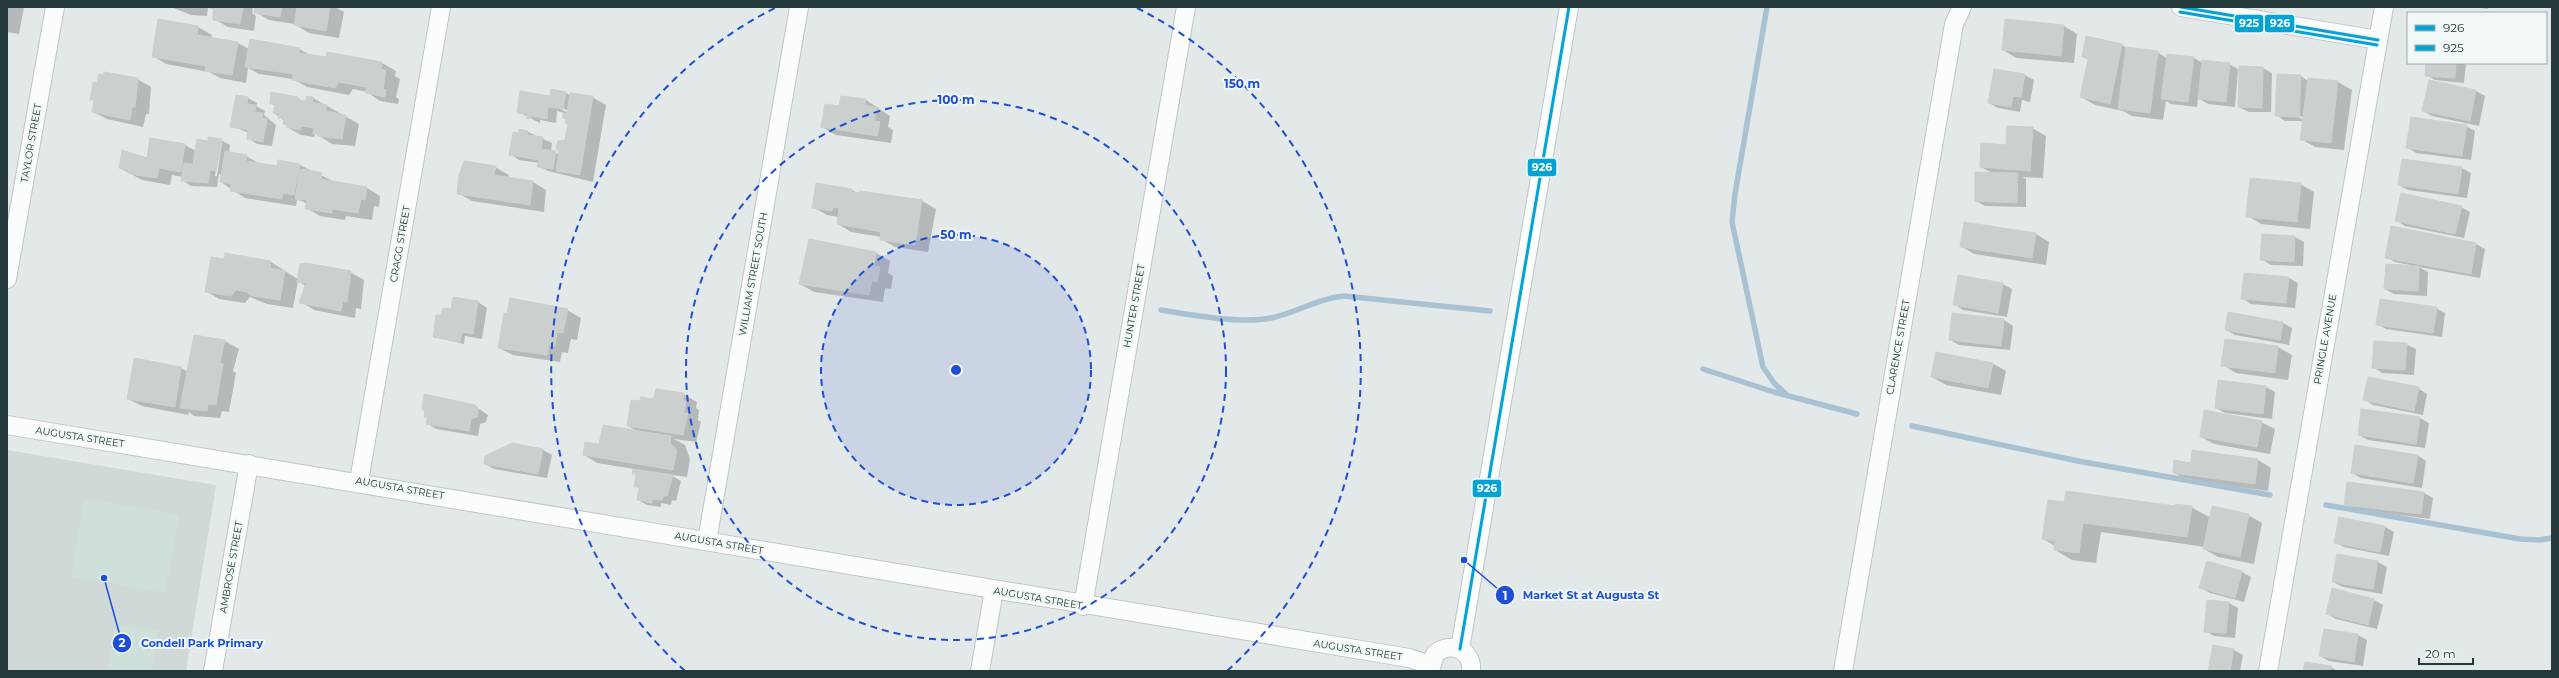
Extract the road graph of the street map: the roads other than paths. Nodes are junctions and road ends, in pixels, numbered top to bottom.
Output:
1 (55, 7) edge
2 (441, 7) edge
3 (799, 7) edge
4 (1186, 7) edge
5 (1570, 7) edge
6 (1962, 7) edge
7 (2181, 7) edge
8 (2384, 7) edge
9 (1953, 15) edge
10 (2378, 40) junction
11 (7, 279) edge
12 (7, 425) edge
13 (249, 464) junction
14 (359, 481) junction
15 (707, 541) junction
16 (994, 590) junction
17 (1083, 606) junction
18 (1460, 649) junction
19 (1430, 668) edge
20 (213, 671) edge
21 (980, 671) edge
22 (1472, 671) edge
23 (1843, 671) edge
24 (2268, 671) edge

1 - 11 street, TAYLOR STREET
2 - 14 street, CRAGG STREET
3 - 15 street, WILLIAM STREET SOUTH
4 - 17 street, HUNTER STREET
5 - 18 street
6 - 9 street, CLARENCE STREET
7 - 10 street
8 - 10 street, PRINGLE AVENUE
9 - 23 street, CLARENCE STREET
10 - 24 street, PRINGLE AVENUE
12 - 13 street, AUGUSTA STREET
13 - 14 street, AUGUSTA STREET
13 - 20 street, AMBROSE STREET
14 - 15 street, AUGUSTA STREET
15 - 16 street, AUGUSTA STREET
16 - 17 street, AUGUSTA STREET
16 - 21 street
17 - 19 street, AUGUSTA STREET
18 - 19 street
18 - 22 street

